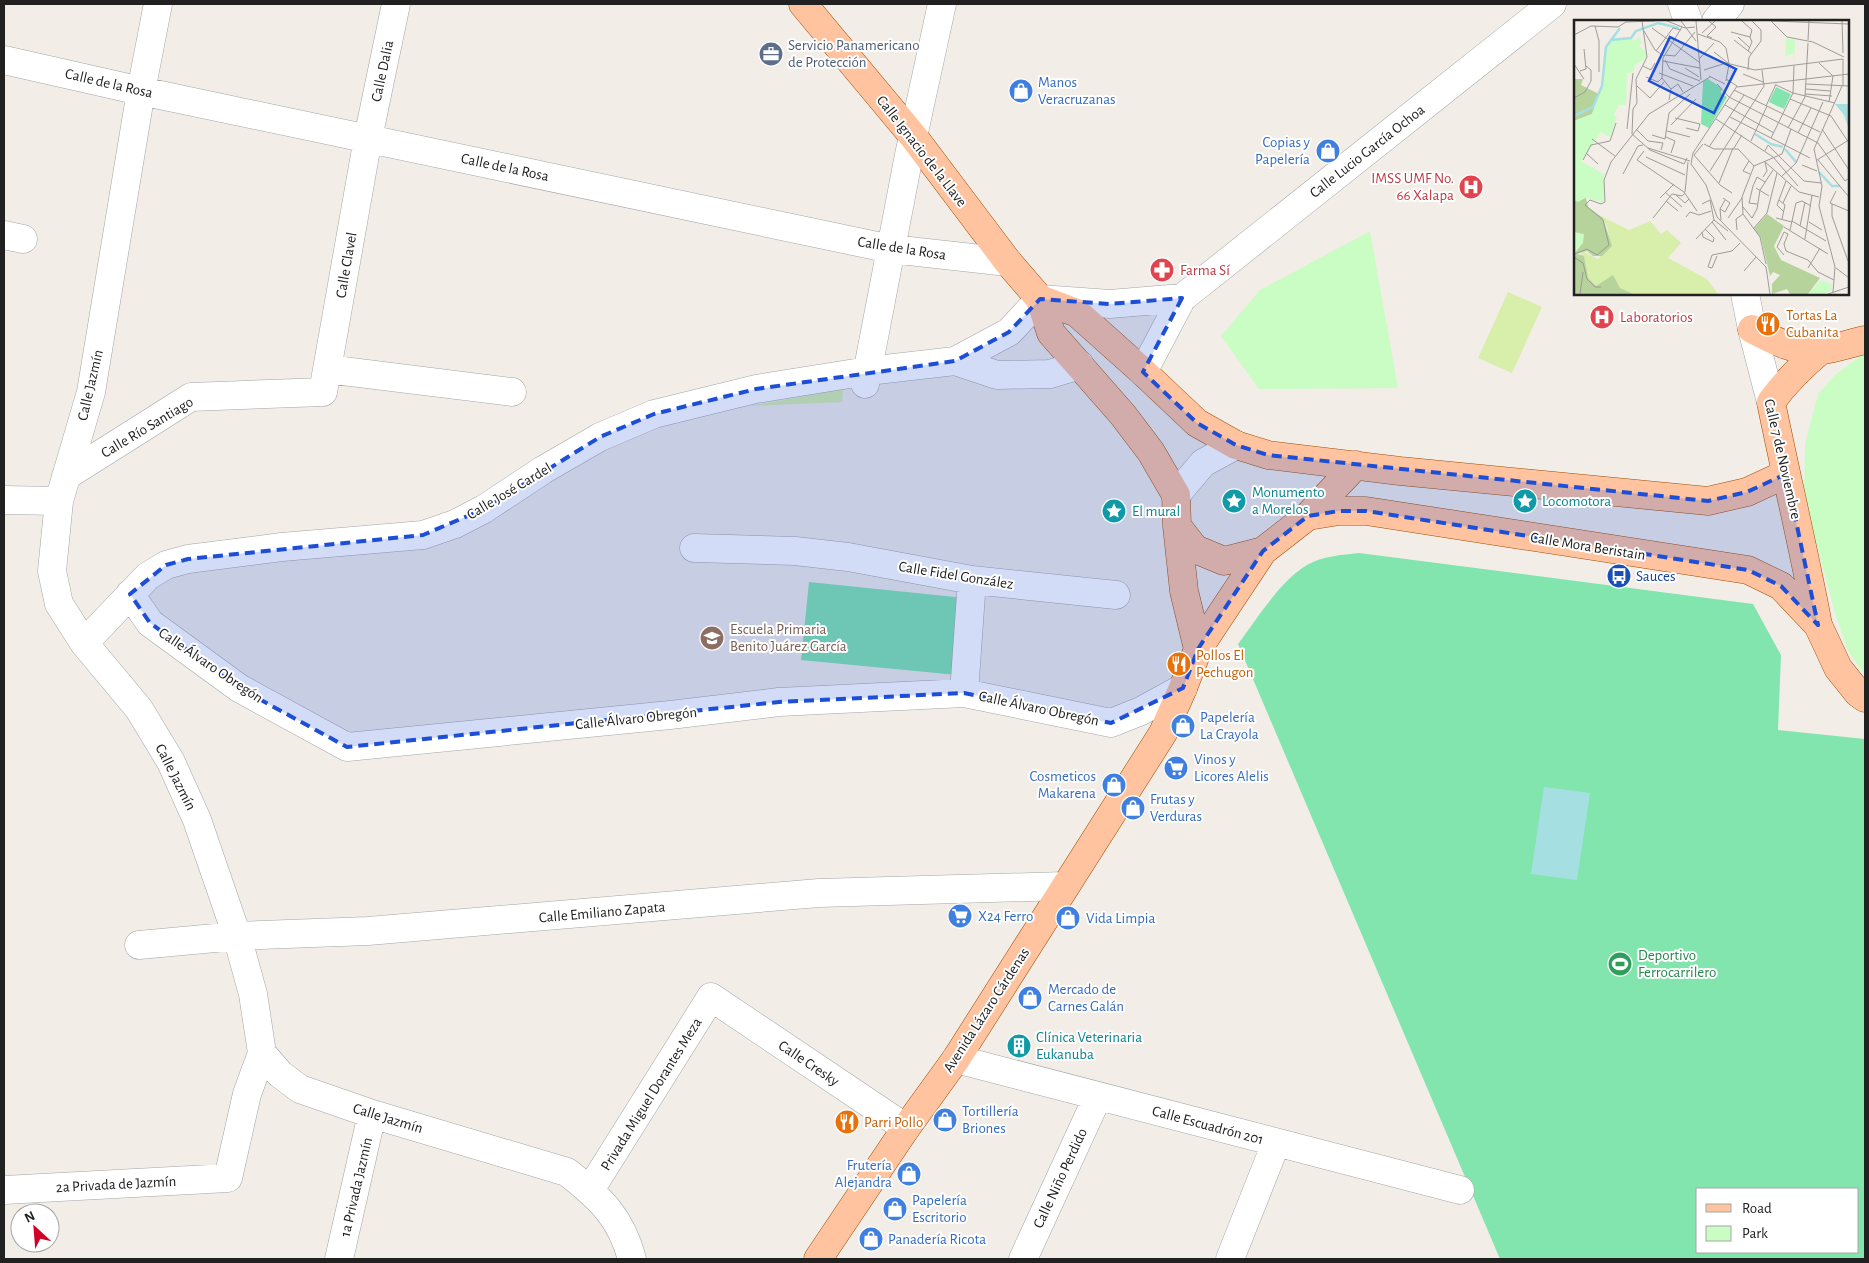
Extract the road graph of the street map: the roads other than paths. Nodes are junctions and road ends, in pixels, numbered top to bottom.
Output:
1 (158, 4) edge
2 (396, 4) edge
3 (803, 4) edge
4 (942, 4) edge
5 (1552, 4) edge
6 (1682, 4) edge
7 (1730, 4) edge
8 (1688, 20) edge
9 (1717, 20) edge
10 (4, 60) edge
11 (141, 91) junction
12 (913, 136) junction
13 (368, 138) junction
14 (891, 249) junction
15 (1008, 262) junction
16 (1745, 295) edge
17 (1182, 298) junction
18 (1040, 299) junction
19 (1752, 330) junction
20 (1865, 340) edge
21 (1821, 350) junction
22 (955, 361) junction
23 (1080, 365) junction
24 (1143, 372) junction
25 (867, 377) junction
26 (325, 380) junction
27 (512, 392) dead end
28 (1771, 402) junction
29 (1123, 416) junction
30 (1236, 445) junction
31 (1356, 464) junction
32 (1786, 474) junction
33 (62, 488) junction
34 (1176, 495) junction
35 (4, 500) edge
36 (1308, 516) junction
37 (1177, 526) junction
38 (694, 548) dead end
39 (1263, 551) junction
40 (972, 580) junction
41 (130, 594) junction
42 (1116, 595) dead end
43 (1818, 625) junction
44 (84, 643) junction
45 (1198, 649) junction
46 (1183, 688) junction
47 (964, 693) junction
48 (1865, 698) edge
49 (1065, 886) junction
50 (237, 936) junction
51 (139, 945) dead end
52 (711, 998) joint
53 (262, 1053) junction
54 (956, 1059) junction
55 (1098, 1096) junction
56 (372, 1114) junction
57 (906, 1128) junction
58 (1276, 1143) junction
59 (4, 1190) edge
60 (590, 1190) junction
61 (1460, 1190) dead end
62 (339, 1259) edge
63 (632, 1259) edge
64 (818, 1259) edge
65 (1022, 1259) edge
66 (1230, 1259) edge

1 - 11 street, Calle Jazmín
2 - 13 street, Calle Dalia
3 - 12 main road, Calle Ignacio de la Llave
4 - 12 street
5 - 17 street, Calle Lucio García Ochoa
6 - 8 street
7 - 9 street
10 - 11 street, Calle de la Rosa
11 - 13 street, Calle de la Rosa
11 - 33 street, Calle Jazmín
12 - 14 street
12 - 15 main road, Calle Ignacio de la Llave
13 - 14 street, Calle de la Rosa
13 - 26 street, Calle Clavel
14 - 15 street, Calle de la Rosa
14 - 25 street
15 - 18 main road, Calle Ignacio de la Llave
16 - 19 street, Calle 7 de Noviembre
17 - 18 street
17 - 24 street
18 - 22 street, Calle José Cardel
18 - 23 main road, Calle Ignacio de la Llave
18 - 24 main road, Calle Ignacio de la Llave
19 - 21 main road
19 - 28 street, Calle 7 de Noviembre
20 - 21 main road
21 - 28 main road
22 - 23 street, Calle José Cardel
22 - 25 street, Calle José Cardel
23 - 29 main road, Calle Ignacio de la Llave
24 - 29 main road
24 - 30 main road, Calle Ignacio de la Llave
25 - 41 street, Calle José Cardel
26 - 27 street, Calle Río Santiago
26 - 33 street, Calle Río Santiago
28 - 32 main road, Calle 7 de Noviembre
29 - 34 main road, Calle Ignacio de la Llave
30 - 31 main road
30 - 34 street
31 - 32 main road
31 - 36 main road
32 - 43 main road, Calle 7 de Noviembre
33 - 35 street
33 - 44 street, Calle Jazmín
34 - 37 main road, Calle Ignacio de la Llave
36 - 39 main road, Calle Mora Beristain
36 - 43 main road, Calle Mora Beristain
37 - 39 main road
37 - 45 main road
38 - 40 street, Calle Fidel González
39 - 45 main road, Avenida Lázaro Cárdenas
40 - 42 street, Calle Fidel González
40 - 47 street
41 - 44 street, Calle José Cardel
41 - 47 street, Calle Álvaro Obregón
43 - 48 main road, Calle Mora Beristain
44 - 50 street, Calle Jazmín
45 - 46 main road, Avenida Lázaro Cárdenas
46 - 47 street, Calle Álvaro Obregón
46 - 49 main road, Avenida Lázaro Cárdenas
49 - 50 street, Calle Emiliano Zapata
49 - 54 main road, Avenida Lázaro Cárdenas
50 - 51 street, Calle Emiliano Zapata
50 - 53 street, Calle Jazmín
52 - 57 street, Calle Cresky
52 - 60 street, Privada Miguel Dorantes Meza
53 - 56 street, Calle Jazmín
53 - 59 street, 2a Privada de Jazmín
54 - 55 street, Calle Escuadrón 201
54 - 57 main road, Avenida Lázaro Cárdenas
55 - 58 street, Calle Escuadrón 201
55 - 65 street, Calle Niño Perdido
56 - 60 street, Calle Jazmín
56 - 62 street, 1a Privada Jazmín
57 - 64 main road, Avenida Lázaro Cárdenas
58 - 61 street, Calle Escuadrón 201
58 - 66 street
60 - 63 street, Calle Jazmín

